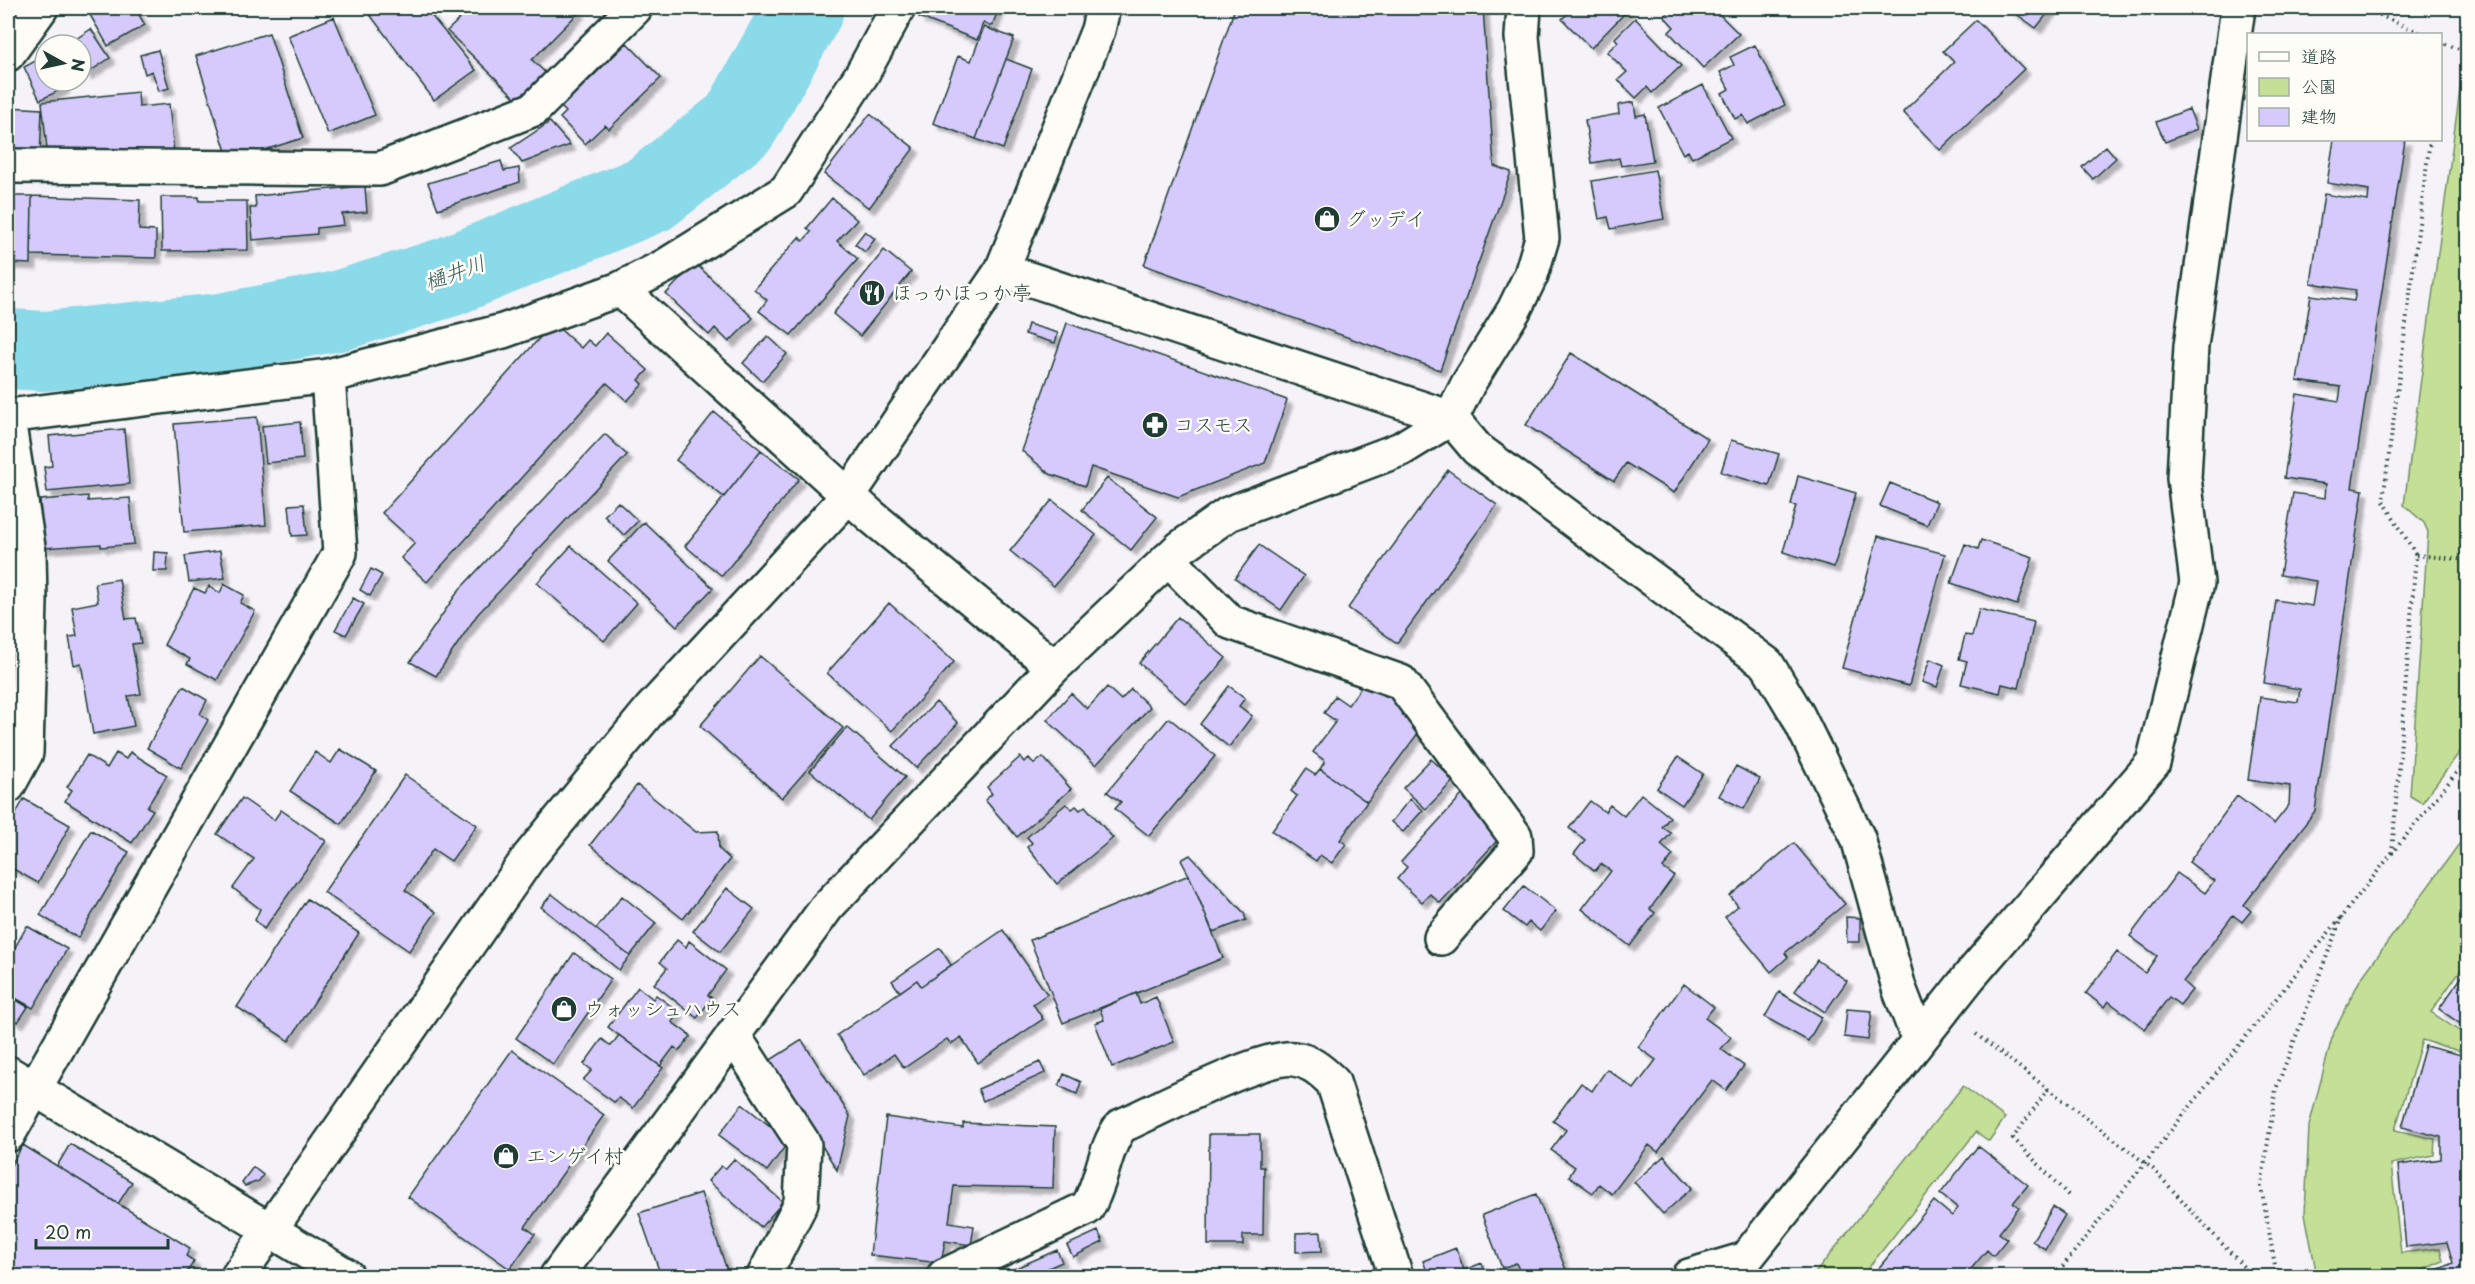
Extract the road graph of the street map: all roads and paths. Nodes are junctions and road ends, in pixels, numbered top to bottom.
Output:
1 (41, 8) edge
2 (635, 8) edge
3 (898, 8) edge
4 (1103, 8) edge
5 (1524, 8) edge
6 (2238, 8) edge
7 (2363, 8) edge
8 (2421, 33) edge
9 (2442, 43) edge
10 (2468, 52) edge
11 (8, 54) edge
12 (2430, 141) edge
13 (8, 166) edge
14 (1002, 270) junction
15 (620, 289) junction
16 (328, 376) junction
17 (8, 418) edge
18 (1451, 418) junction
19 (848, 496) junction
20 (2416, 555) junction
21 (1168, 559) junction
22 (2468, 560) edge
23 (19, 601) edge
24 (1054, 667) junction
25 (2468, 758) edge
26 (8, 786) edge
27 (2392, 853) junction
28 (2344, 912) junction
29 (1441, 938) dead end
30 (1977, 1034) dead end
31 (733, 1035) junction
32 (1919, 1040) junction
33 (8, 1073) edge
34 (2048, 1089) junction
35 (35, 1090) junction
36 (8, 1135) edge
37 (2145, 1163) junction
38 (2070, 1197) dead end
39 (270, 1230) junction
40 (1739, 1268) edge
41 (238, 1276) edge
42 (347, 1276) edge
43 (557, 1276) edge
44 (764, 1276) edge
45 (944, 1276) edge
46 (1396, 1276) edge
47 (1689, 1276) edge
48 (2055, 1276) edge
49 (2252, 1276) edge
50 (2277, 1276) edge

1 - 11 street
2 - 13 street
3 - 15 street
4 - 14 street
5 - 18 street
6 - 32 street
7 - 8 path
9 - 10 path
12 - 20 path
14 - 18 street
14 - 19 street
15 - 16 street
15 - 19 street
16 - 17 street
16 - 35 street
17 - 23 street
18 - 21 street
18 - 32 street
19 - 24 street
19 - 39 street
20 - 22 path
20 - 27 path
21 - 24 street
21 - 29 street
23 - 26 street
24 - 31 street
25 - 27 path
27 - 28 path
28 - 37 path
28 - 50 path
30 - 34 path
31 - 43 street
31 - 44 street
32 - 40 street
33 - 35 street
34 - 37 path
34 - 38 path
35 - 36 street
35 - 39 street
37 - 48 path
37 - 49 path
39 - 41 street
39 - 42 street
40 - 47 street
45 - 46 street

